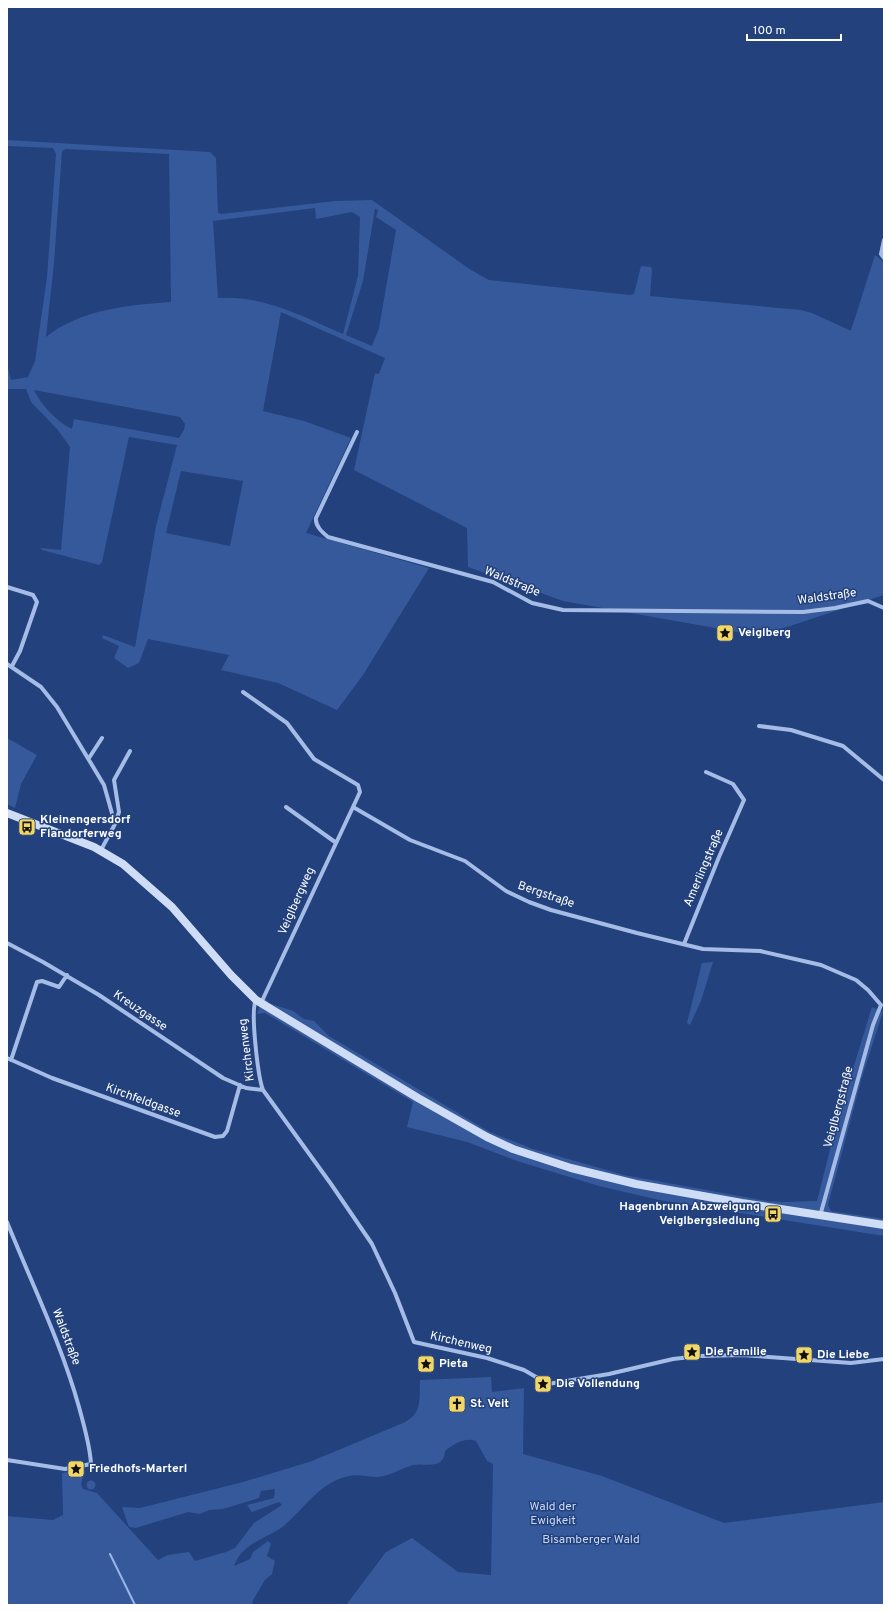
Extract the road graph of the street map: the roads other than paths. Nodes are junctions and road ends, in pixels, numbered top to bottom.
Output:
1 (884, 240) edge
2 (884, 258) edge
3 (357, 432) dead end
4 (7, 587) edge
5 (884, 608) edge
6 (7, 664) edge
7 (12, 666) junction
8 (242, 692) dead end
9 (759, 726) dead end
10 (102, 738) dead end
11 (130, 751) dead end
12 (89, 758) junction
13 (706, 772) dead end
14 (884, 780) edge
15 (286, 807) dead end
16 (353, 807) junction
17 (7, 813) edge
18 (115, 824) junction
19 (335, 842) junction
20 (101, 850) junction
21 (7, 943) edge
22 (684, 944) junction
23 (67, 975) junction
24 (259, 1002) junction
25 (882, 1004) edge
26 (9, 1059) edge
27 (240, 1086) junction
28 (263, 1090) junction
29 (820, 1216) junction
30 (7, 1222) edge
31 (884, 1225) edge
32 (884, 1359) edge
33 (7, 1460) edge

1 - 2 street
3 - 5 street, Waldstraße
4 - 7 street
6 - 7 street
7 - 12 street
8 - 16 street
9 - 14 street
10 - 12 street
11 - 18 street
12 - 18 street
13 - 22 street, Amerlingstraße
15 - 19 street
16 - 19 street, Veiglbergweg
16 - 22 street, Bergstraße
17 - 20 main road
18 - 20 street
19 - 24 street, Veiglbergweg
20 - 24 main road
21 - 23 street, Kreuzgasse
22 - 25 street, Bergstraße
23 - 26 street
23 - 27 street, Kreuzgasse
24 - 28 street, Kirchenweg
24 - 29 main road
25 - 29 street, Veiglbergstraße
26 - 27 street, Kirchfeldgasse
27 - 28 street, Kreuzgasse
28 - 32 street, Kirchenweg
29 - 31 main road
30 - 33 street, Waldstraße

